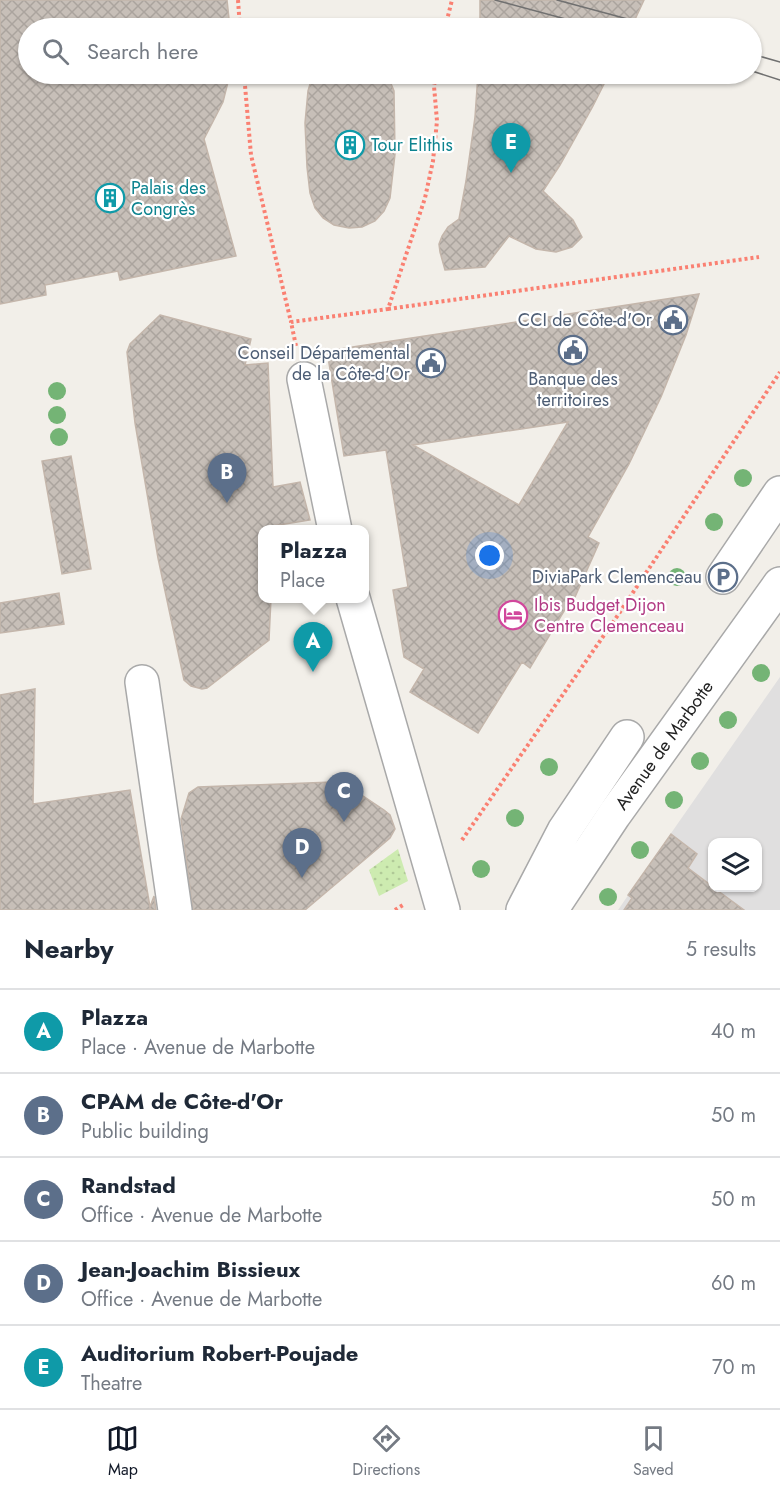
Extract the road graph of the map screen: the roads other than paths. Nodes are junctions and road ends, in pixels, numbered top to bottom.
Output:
1 (304, 379) road end
2 (780, 494) edge
3 (334, 525) edge
4 (723, 578) dead end
5 (780, 584) edge
6 (354, 603) edge
7 (142, 682) dead end
8 (627, 737) dead end
9 (439, 895) edge
10 (556, 908) edge
11 (175, 910) edge
12 (523, 910) edge

1 - 3 street
2 - 4 street
5 - 10 street, Avenue de Marbotte
6 - 9 street
7 - 11 street
8 - 12 street

